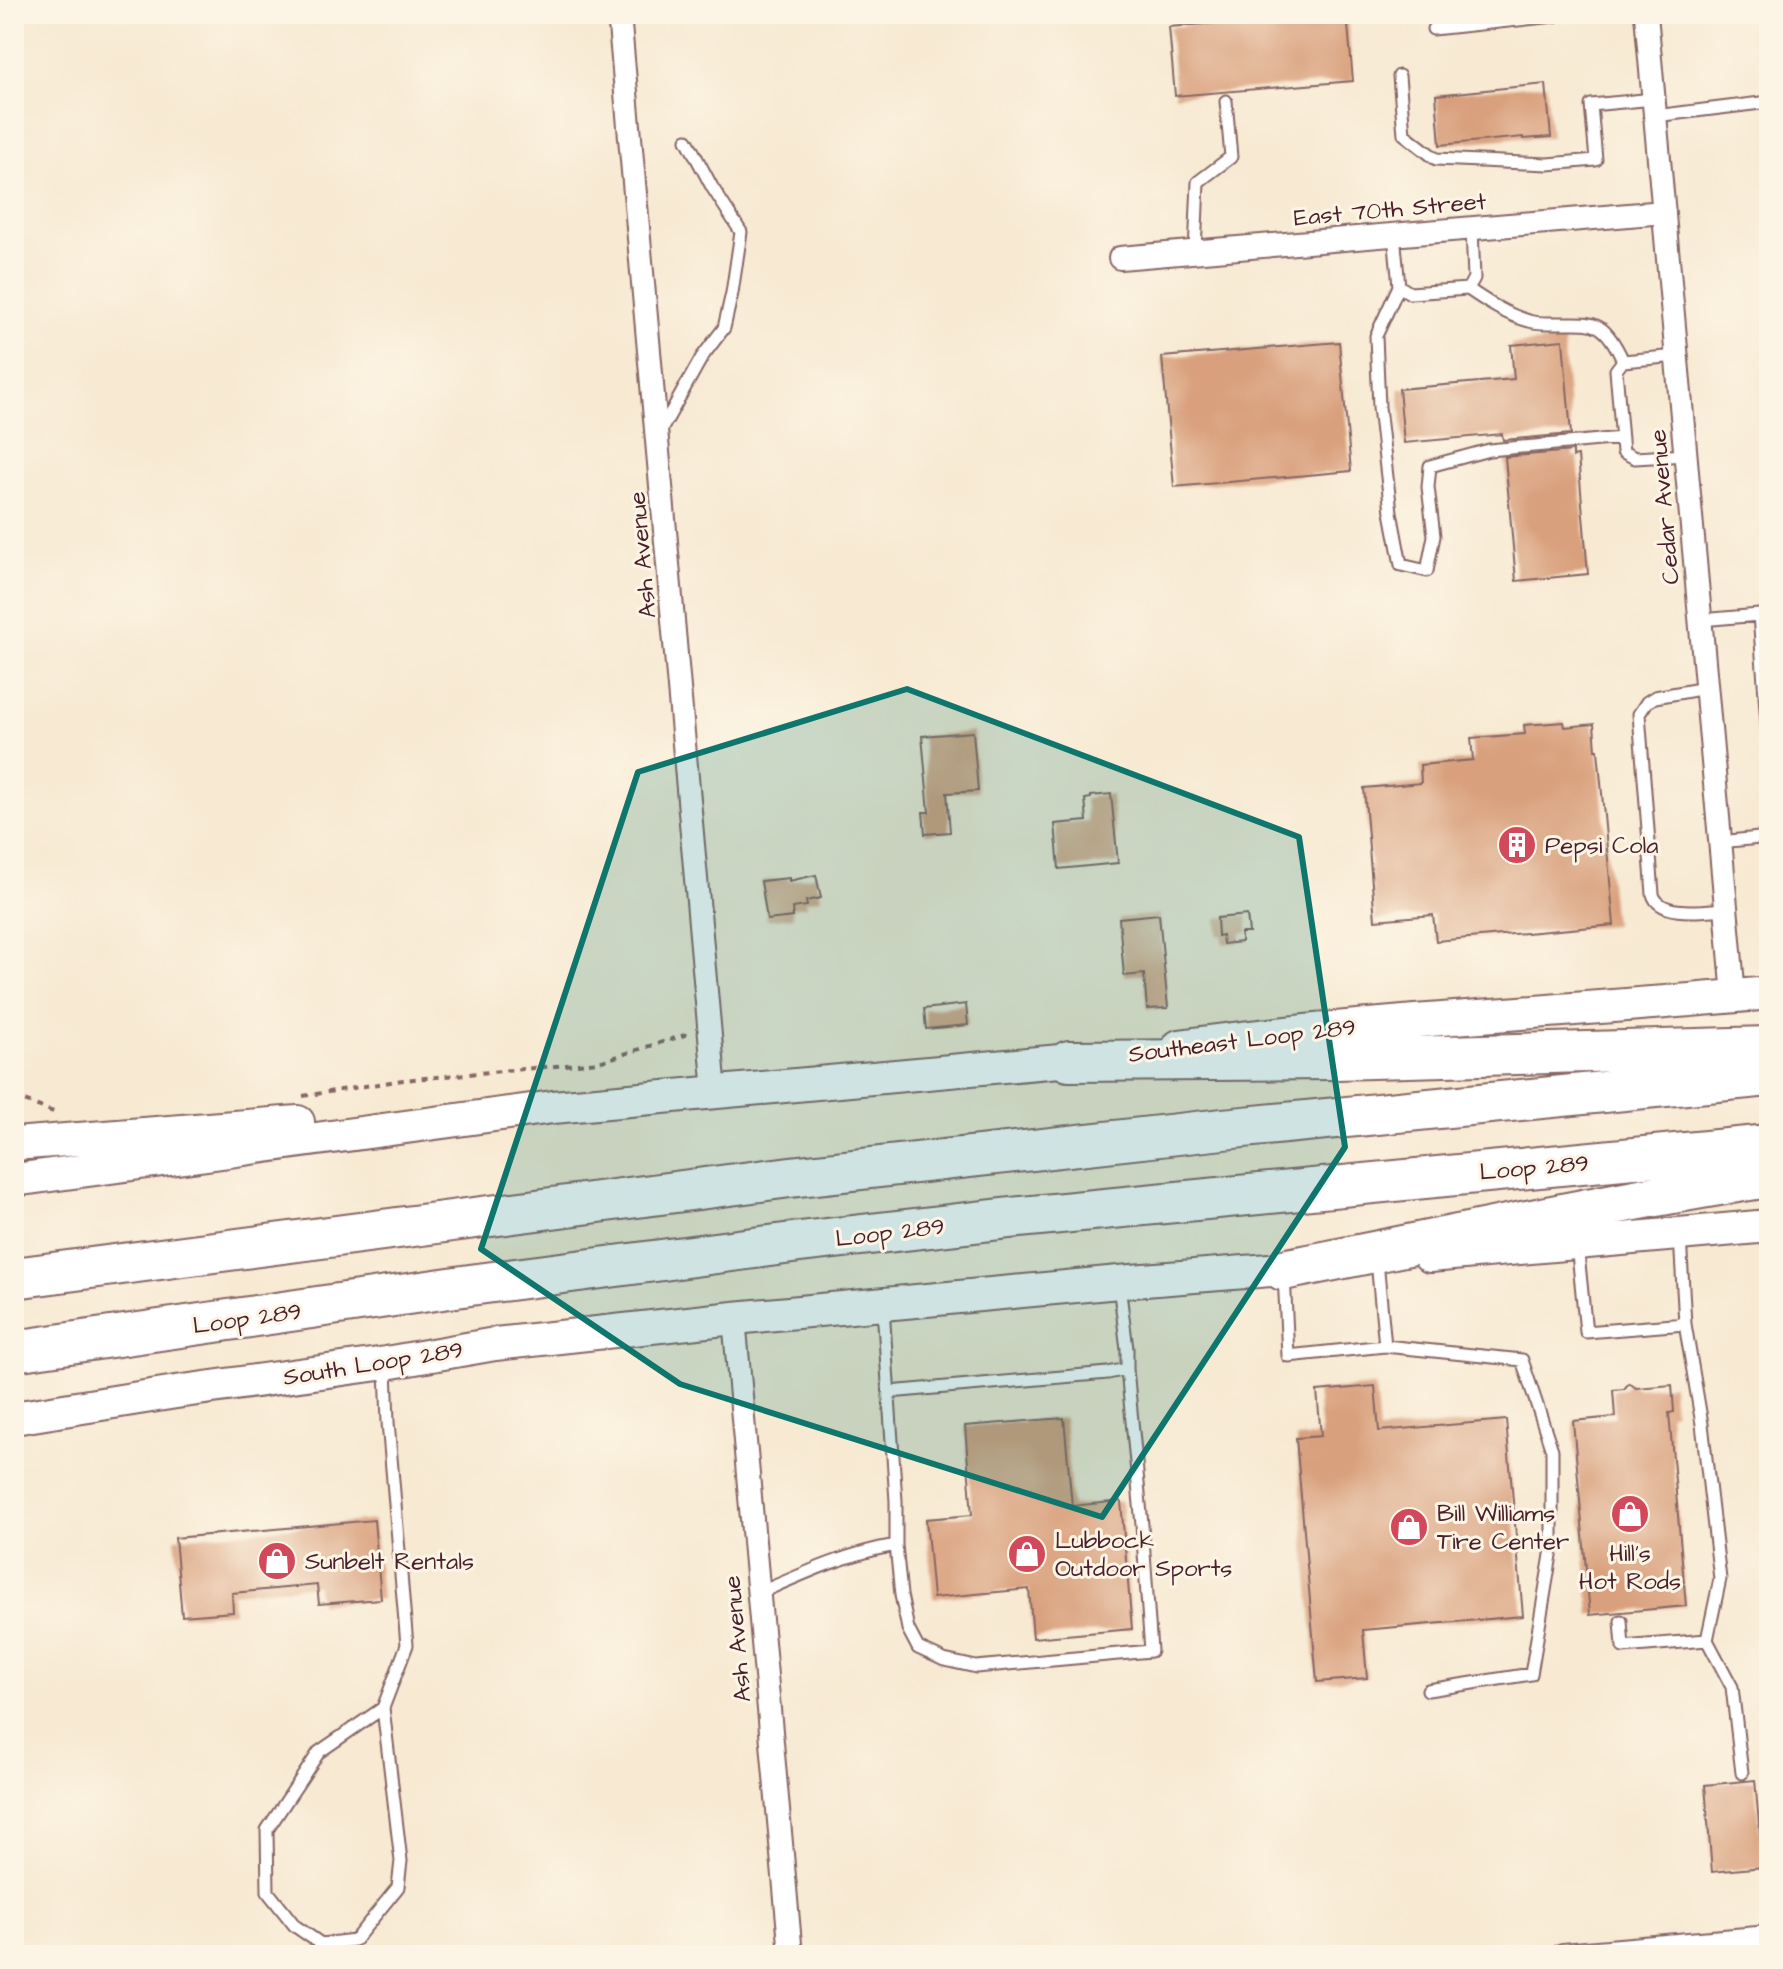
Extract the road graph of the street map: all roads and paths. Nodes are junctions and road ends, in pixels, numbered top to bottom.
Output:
1 (619, 14) edge
2 (1557, 14) edge
3 (1646, 14) edge
4 (1433, 29) dead end
5 (1399, 76) dead end
6 (1226, 101) dead end
7 (1769, 102) edge
8 (1654, 108) junction
9 (687, 140) dead end
10 (1664, 212) junction
11 (1472, 228) junction
12 (1394, 235) junction
13 (1195, 252) junction
14 (1120, 258) dead end
15 (1399, 286) junction
16 (1468, 289) junction
17 (1677, 356) junction
18 (1623, 361) junction
19 (657, 436) junction
20 (1622, 438) junction
21 (1686, 455) junction
22 (1701, 620) junction
23 (1706, 688) junction
24 (1769, 750) edge
25 (1769, 837) edge
26 (1720, 842) junction
27 (1726, 909) junction
28 (1769, 993) edge
29 (1734, 996) junction
30 (709, 1027) junction
31 (1769, 1047) edge
32 (1069, 1061) junction
33 (1769, 1076) edge
34 (715, 1092) junction
35 (299, 1096) dead end
36 (14, 1097) edge
37 (553, 1107) junction
38 (60, 1114) dead end
39 (14, 1144) edge
40 (1769, 1145) edge
41 (1769, 1177) edge
42 (14, 1180) edge
43 (1769, 1226) edge
44 (1680, 1234) junction
45 (1577, 1244) junction
46 (1377, 1261) junction
47 (1283, 1270) junction
48 (14, 1278) edge
49 (1119, 1282) junction
50 (883, 1305) junction
51 (734, 1318) junction
52 (1685, 1324) junction
53 (1385, 1346) junction
54 (14, 1351) edge
55 (386, 1363) junction
56 (1127, 1369) junction
57 (889, 1392) junction
58 (14, 1418) edge
59 (896, 1545) junction
60 (759, 1593) junction
61 (1621, 1621) dead end
62 (1707, 1640) junction
63 (1428, 1690) dead end
64 (383, 1708) junction
65 (1742, 1773) dead end
66 (1769, 1937) edge
67 (791, 1955) edge
68 (1563, 1955) edge

1 - 19 street, Ash Avenue
2 - 4 lane
3 - 8 street, Cedar Avenue
5 - 8 lane
6 - 13 lane
7 - 8 lane
8 - 10 street, Cedar Avenue
9 - 19 lane
10 - 11 street, East 70th Street
10 - 17 street, Cedar Avenue
11 - 12 street, East 70th Street
11 - 16 lane
12 - 13 street, East 70th Street
12 - 15 lane
13 - 14 street, East 70th Street
15 - 16 lane
15 - 20 lane
16 - 18 lane
17 - 18 lane
17 - 21 street, Cedar Avenue
18 - 20 lane
19 - 30 street, Ash Avenue
20 - 21 lane
21 - 22 street, Cedar Avenue
22 - 23 street, Cedar Avenue
22 - 24 lane
23 - 26 street, Cedar Avenue
23 - 27 lane
25 - 26 lane
26 - 27 street, Cedar Avenue
27 - 29 street, Cedar Avenue
28 - 29 main road, Southeast Loop 289
29 - 32 main road, Southeast Loop 289
30 - 34 street, Ash Avenue
30 - 35 path
31 - 32 highway
32 - 34 main road, Southeast Loop 289
33 - 48 highway
34 - 37 main road
36 - 38 path
37 - 39 main road
37 - 42 main road
40 - 54 highway, Loop 289
41 - 47 highway
43 - 44 main road
44 - 45 main road
44 - 52 lane
45 - 46 main road
45 - 52 lane
46 - 47 main road
46 - 53 lane
47 - 49 main road
47 - 53 lane
49 - 50 main road
49 - 56 lane
50 - 51 main road
50 - 57 lane
51 - 55 main road, South Loop 289
51 - 60 street, Ash Avenue
52 - 62 lane
53 - 63 lane
55 - 58 main road, South Loop 289
55 - 64 lane
56 - 57 lane
56 - 59 lane
57 - 59 lane
59 - 60 lane
60 - 67 street, Ash Avenue
61 - 62 lane
62 - 65 lane
64 - 64 lane
66 - 68 street

